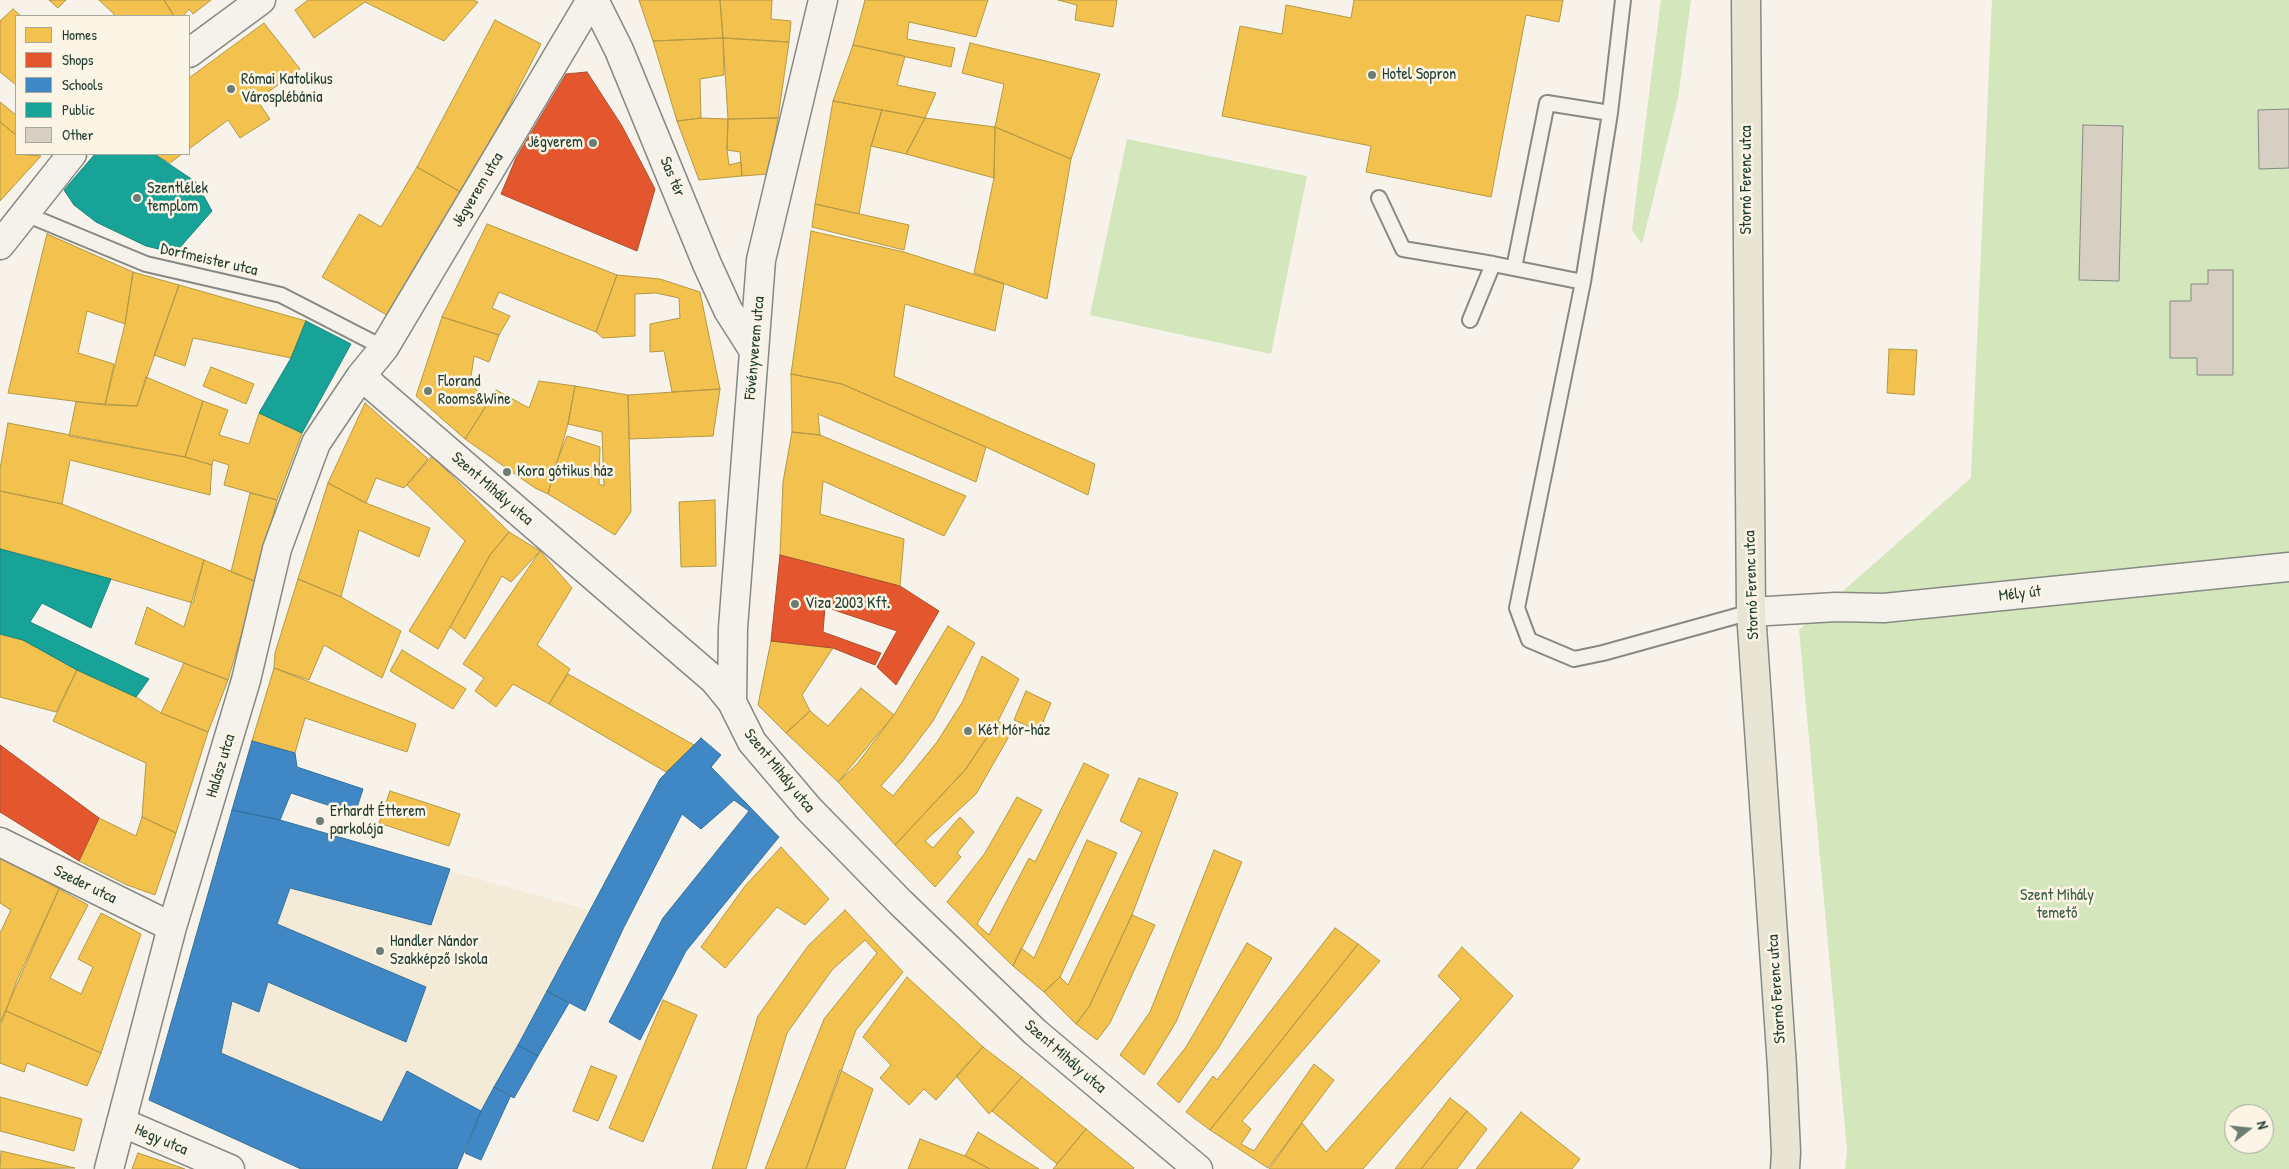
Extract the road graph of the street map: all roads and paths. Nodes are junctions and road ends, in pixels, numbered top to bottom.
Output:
1 (261, 0) edge
2 (592, 0) edge
3 (823, 0) edge
4 (1623, 0) edge
5 (1746, 0) edge
6 (190, 52) edge
7 (1610, 112) junction
8 (71, 155) edge
9 (1379, 198) dead end
10 (23, 213) junction
11 (0, 245) edge
12 (761, 260) junction
13 (707, 264) junction
14 (1493, 264) junction
15 (1514, 268) junction
16 (1584, 282) junction
17 (1470, 320) dead end
18 (384, 348) junction
19 (754, 351) junction
20 (361, 376) junction
21 (2289, 567) edge
22 (1751, 612) junction
23 (732, 702) junction
24 (0, 842) edge
25 (172, 927) junction
26 (121, 1122) junction
27 (1188, 1166) edge
28 (109, 1169) edge
29 (230, 1169) edge
30 (1785, 1169) edge

1 - 6 street
2 - 13 street, Sas tér
2 - 18 street, Jégverem utca
3 - 12 street, Fövényverem utca
4 - 7 lane
5 - 22 main road, Stornó Ferenc utca
7 - 15 lane
7 - 16 lane
8 - 10 street
9 - 14 lane
10 - 11 street
10 - 18 lane, Dorfmeister utca
12 - 13 street
12 - 19 street, Fövényverem utca
13 - 19 street, Sas tér
14 - 15 lane
14 - 17 lane
15 - 16 lane
16 - 22 lane
18 - 20 street, Jégverem utca
19 - 23 street, Fövényverem utca
20 - 23 street, Szent Mihály utca
20 - 25 street, Halász utca
21 - 22 street, Mély út
22 - 30 main road, Stornó Ferenc utca
23 - 27 street, Szent Mihály utca
24 - 25 street, Szeder utca
25 - 26 street, Halász utca
26 - 28 street, Halász utca
26 - 29 street, Hegy utca

